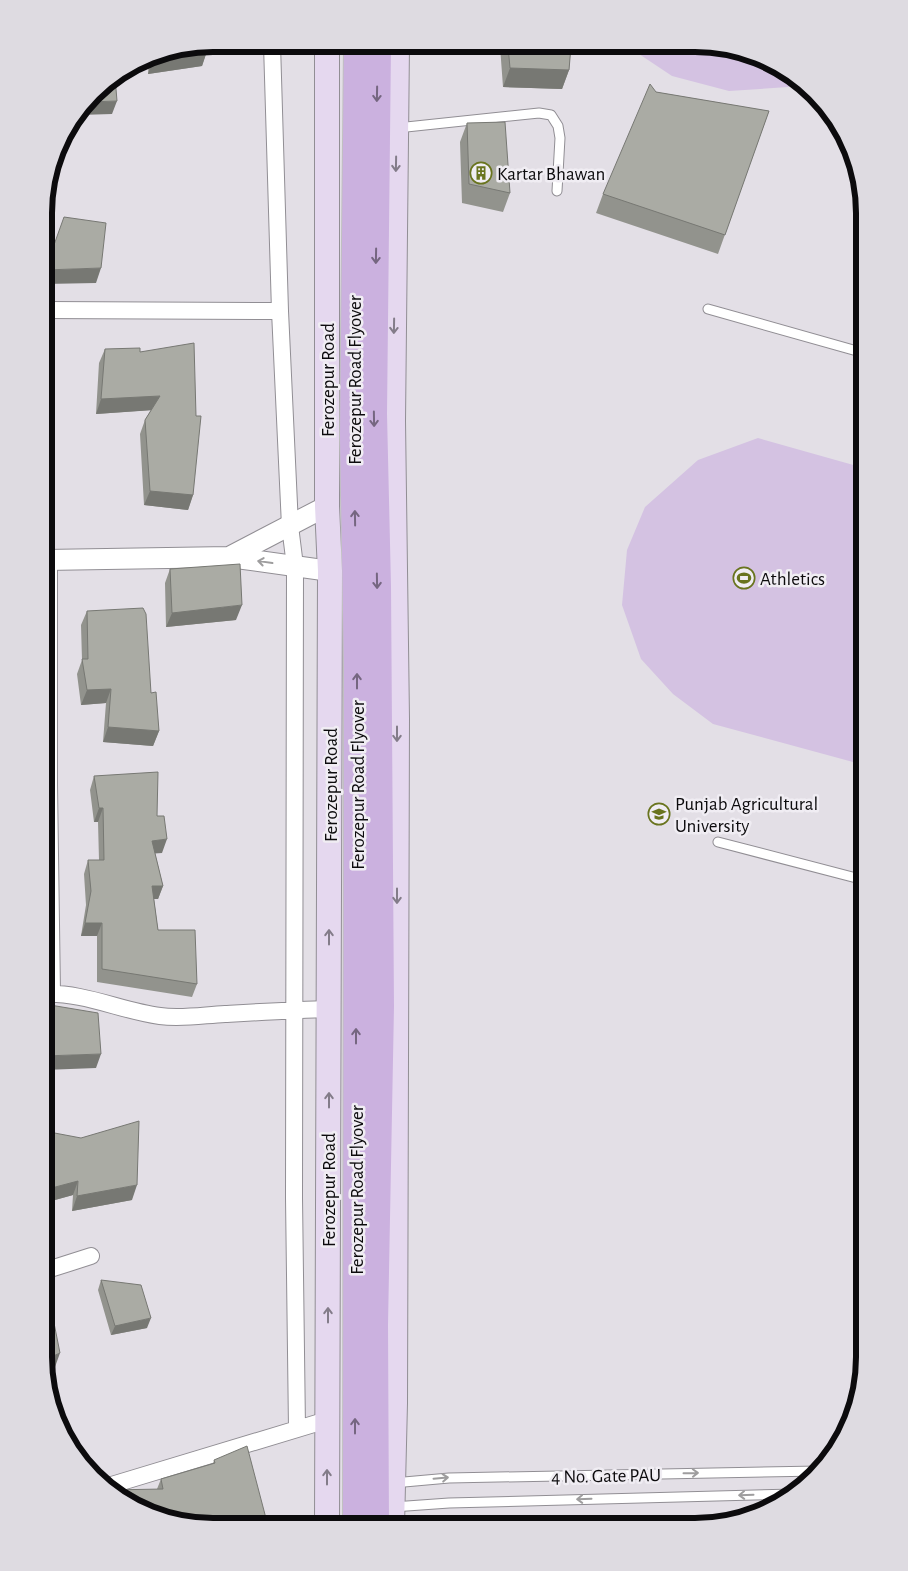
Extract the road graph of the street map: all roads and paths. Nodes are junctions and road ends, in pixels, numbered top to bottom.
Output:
1 (272, 53) edge
2 (327, 53) edge
3 (357, 53) edge
4 (378, 53) edge
5 (397, 53) edge
6 (396, 128) junction
7 (556, 191) dead end
8 (708, 309) dead end
9 (52, 310) edge
10 (280, 311) junction
11 (856, 351) edge
12 (326, 506) junction
13 (290, 526) junction
14 (230, 557) junction
15 (52, 560) edge
16 (296, 566) junction
17 (330, 571) junction
18 (718, 842) dead end
19 (855, 878) edge
20 (52, 994) edge
21 (329, 1009) junction
22 (294, 1010) junction
23 (91, 1256) dead end
24 (52, 1268) edge
25 (328, 1420) junction
26 (297, 1429) junction
27 (808, 1471) edge
28 (393, 1483) junction
29 (114, 1484) edge
30 (779, 1494) edge
31 (392, 1516) edge
32 (327, 1518) edge
33 (356, 1518) edge
34 (376, 1518) edge

1 - 10 street
2 - 12 main road, Ferozepur Road
33 -> 3 main road, Ferozepur Road Flyover
4 -> 34 main road, Ferozepur Road Flyover
5 - 6 main road
6 - 7 lane
6 -> 28 main road
8 - 11 lane
9 - 10 street
10 - 13 street
12 - 13 street
12 - 17 main road, Ferozepur Road
13 - 14 street
13 - 16 street
14 - 15 street
16 -> 14 street
16 - 17 street
16 - 22 street
21 -> 17 main road, Ferozepur Road
18 - 19 lane
20 - 22 street
21 - 22 street
25 -> 21 main road, Ferozepur Road
22 - 26 street
23 - 24 street
25 - 26 street
32 -> 25 main road, Ferozepur Road
26 - 29 street
28 -> 27 lane, 4 No. Gate PAU
28 - 31 main road
30 -> 31 lane, 4 No. Gate PAU

